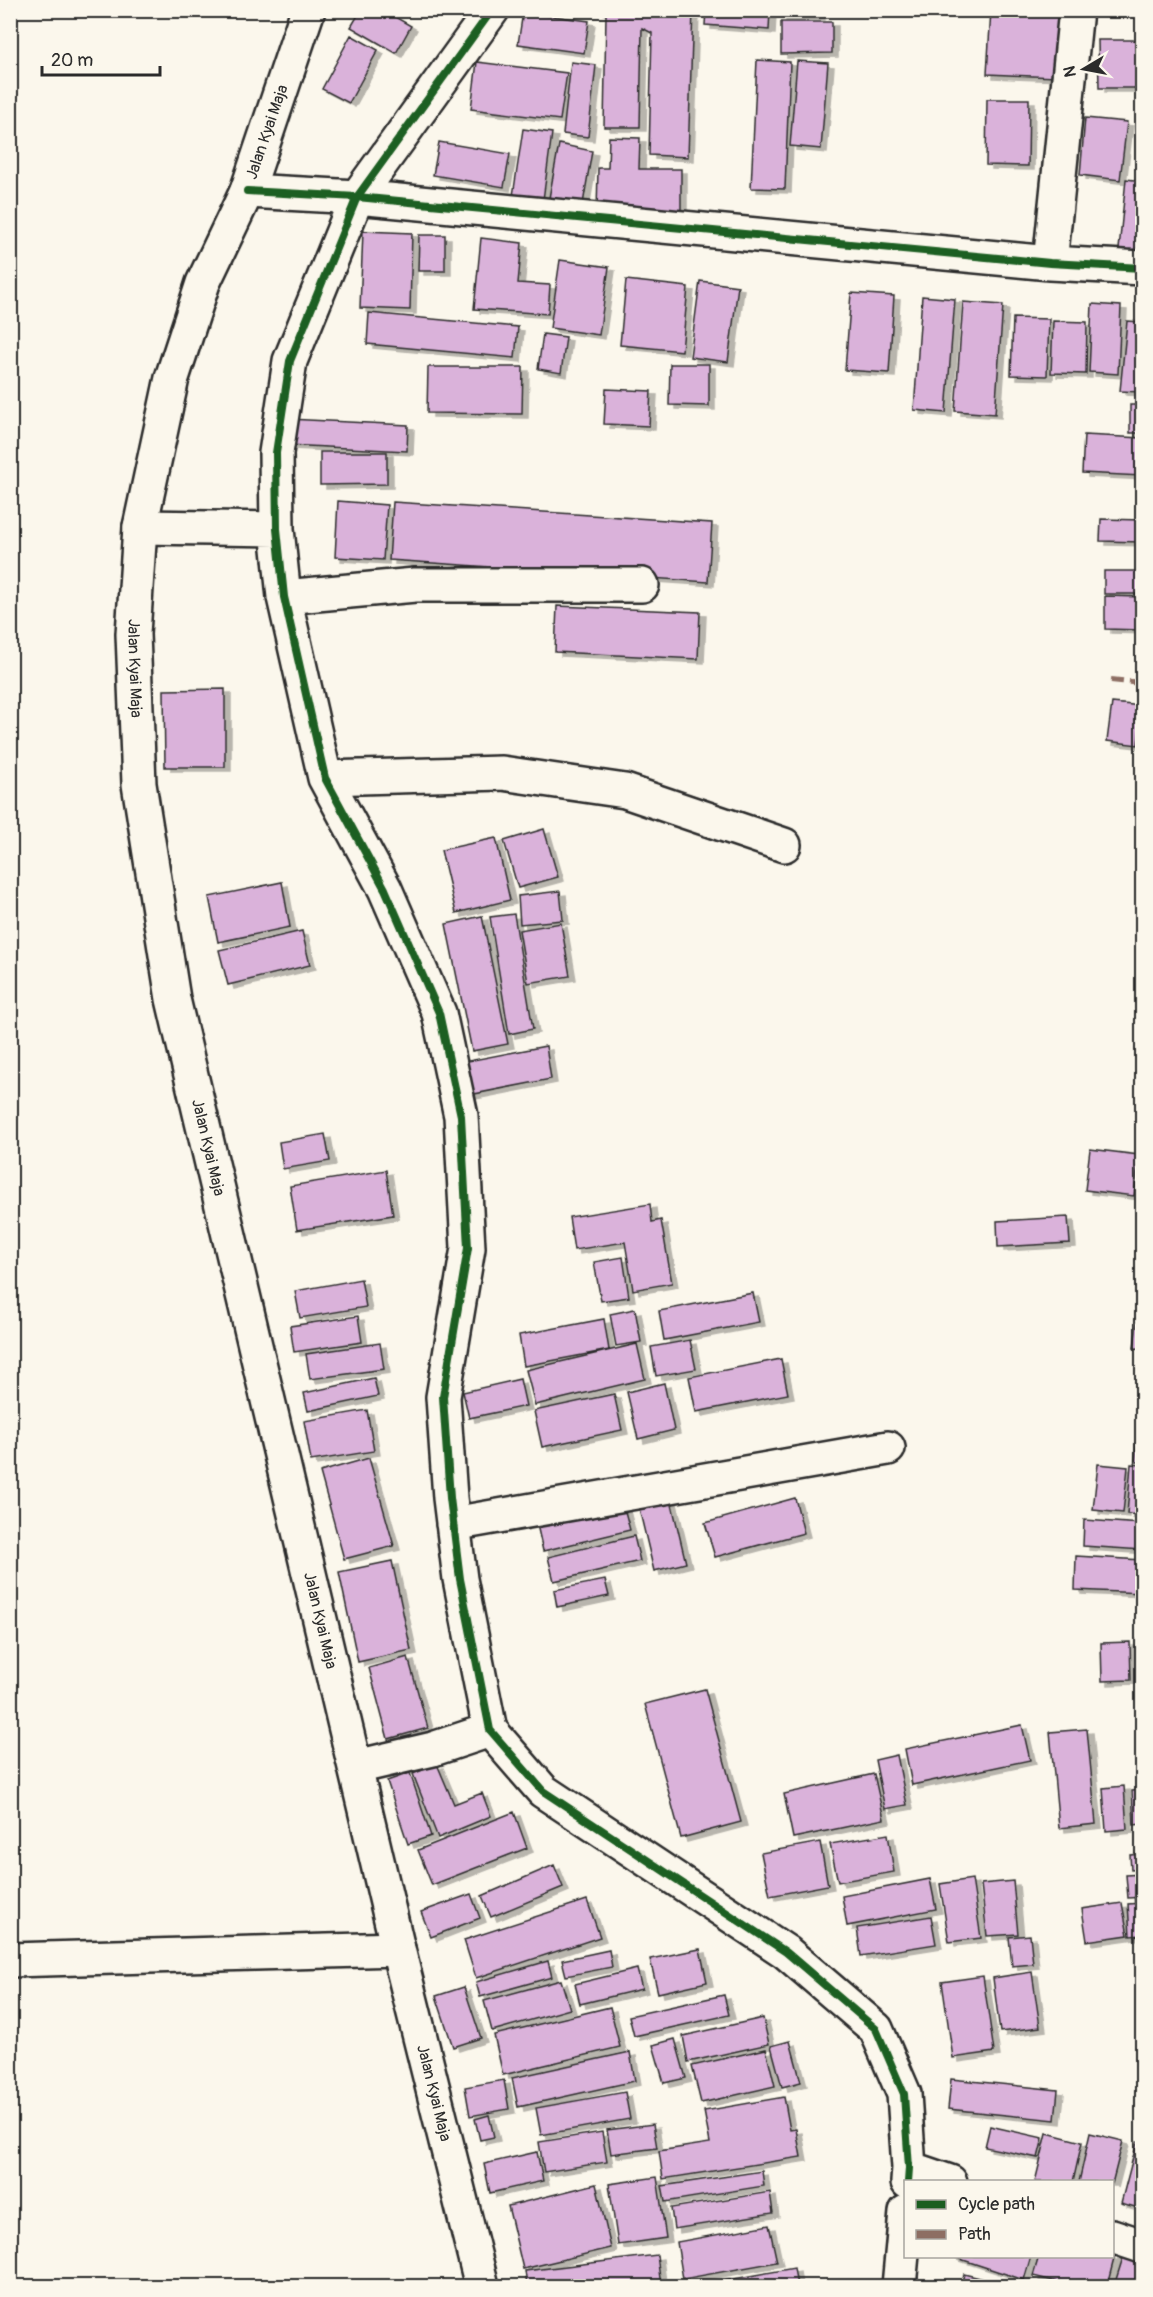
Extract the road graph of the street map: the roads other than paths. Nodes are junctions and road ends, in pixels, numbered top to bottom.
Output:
1 (308, 10) edge
2 (492, 10) edge
3 (1076, 10) edge
4 (247, 191) junction
5 (343, 196) junction
6 (1050, 262) junction
7 (1143, 268) edge
8 (140, 527) junction
9 (263, 529) junction
10 (642, 585) dead end
11 (284, 597) junction
12 (325, 778) junction
13 (784, 845) dead end
14 (888, 1448) dead end
15 (453, 1524) junction
16 (479, 1734) junction
17 (356, 1767) junction
18 (398, 1949) junction
19 (10, 1960) edge
20 (909, 2175) edge
21 (943, 2180) edge
22 (904, 2233) edge
23 (1114, 2236) edge
24 (1143, 2246) edge
25 (482, 2286) edge
26 (899, 2286) edge

1 - 4 street, Jalan Kyai Maja
2 - 5 street
3 - 6 street
4 - 5 street
4 - 8 street, Jalan Kyai Maja
5 - 6 street
5 - 9 street
6 - 7 street
8 - 9 street
8 - 17 street, Jalan Kyai Maja
9 - 11 street
10 - 11 street
11 - 12 street
12 - 13 street
12 - 15 street
14 - 15 street
15 - 16 street
16 - 17 street
16 - 20 street
17 - 18 street, Jalan Kyai Maja
18 - 19 street
18 - 25 street, Jalan Kyai Maja
20 - 21 street
22 - 26 street
23 - 24 street

